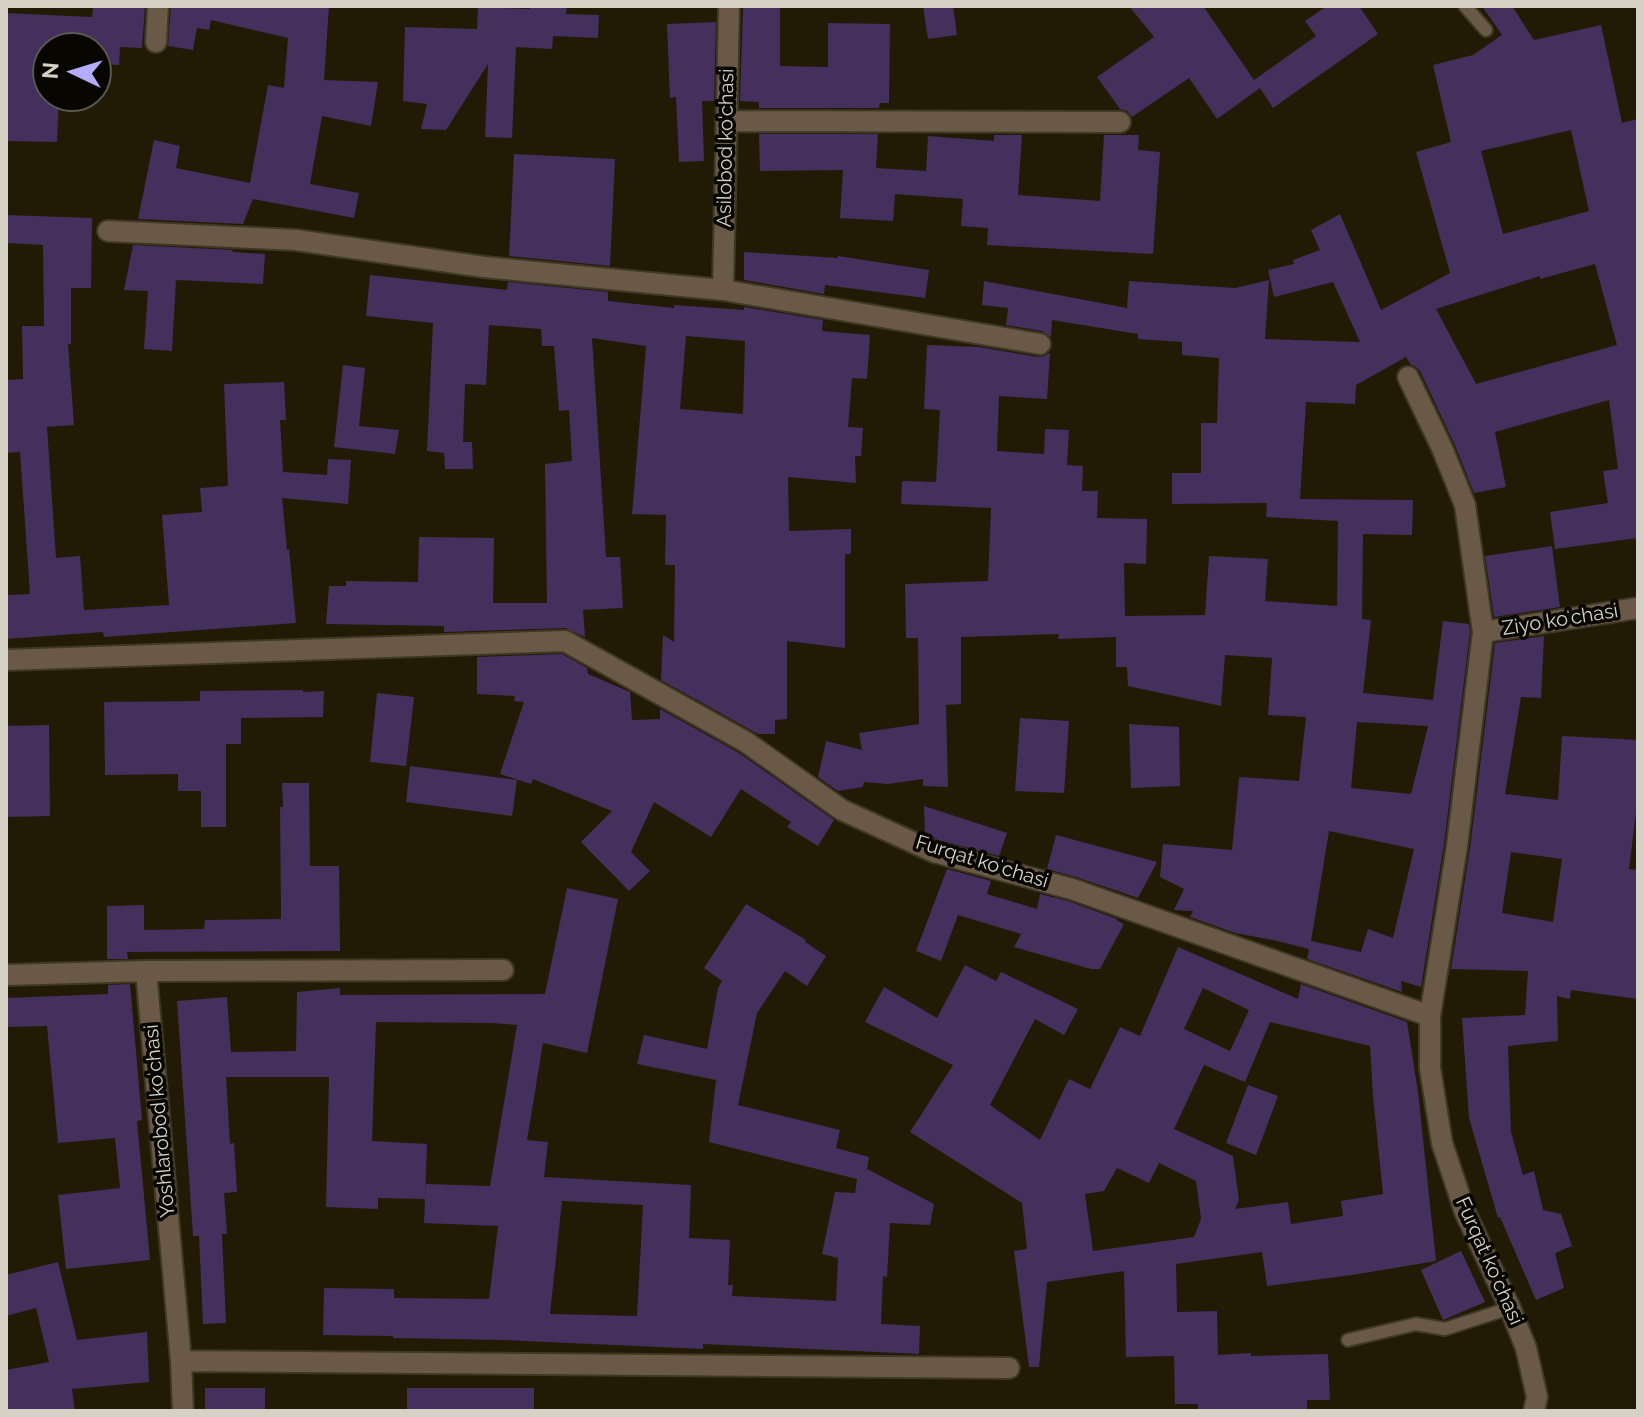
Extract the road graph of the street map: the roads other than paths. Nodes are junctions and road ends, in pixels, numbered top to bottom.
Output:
1 (158, 6) edge
2 (729, 6) edge
3 (1465, 6) edge
4 (1486, 30) dead end
5 (156, 42) dead end
6 (726, 121) junction
7 (1120, 122) dead end
8 (108, 231) dead end
9 (723, 290) junction
10 (1040, 344) dead end
11 (1408, 377) dead end
12 (1638, 608) edge
13 (1483, 632) junction
14 (6, 660) edge
15 (503, 970) dead end
16 (146, 971) junction
17 (6, 975) edge
18 (1430, 1016) junction
19 (1510, 1308) junction
20 (1348, 1340) dead end
21 (181, 1361) junction
22 (1009, 1368) dead end
23 (183, 1411) edge
24 (1534, 1411) edge

1 - 5 street
2 - 6 street, Asilobod ko'chasi
3 - 4 lane
6 - 7 street
6 - 9 street, Asilobod ko'chasi
8 - 9 street
9 - 10 street
11 - 13 street, Furqat koʻchasi
12 - 13 street, Ziyo koʻchasi
13 - 18 street, Furqat koʻchasi
14 - 18 street, Furqat koʻchasi
15 - 16 street
16 - 17 street
16 - 21 street, Yoshlarobod koʻchasi
18 - 19 street, Furqat koʻchasi
19 - 20 lane
19 - 24 street, Furqat koʻchasi
21 - 22 street
21 - 23 street, Yoshlarobod koʻchasi

